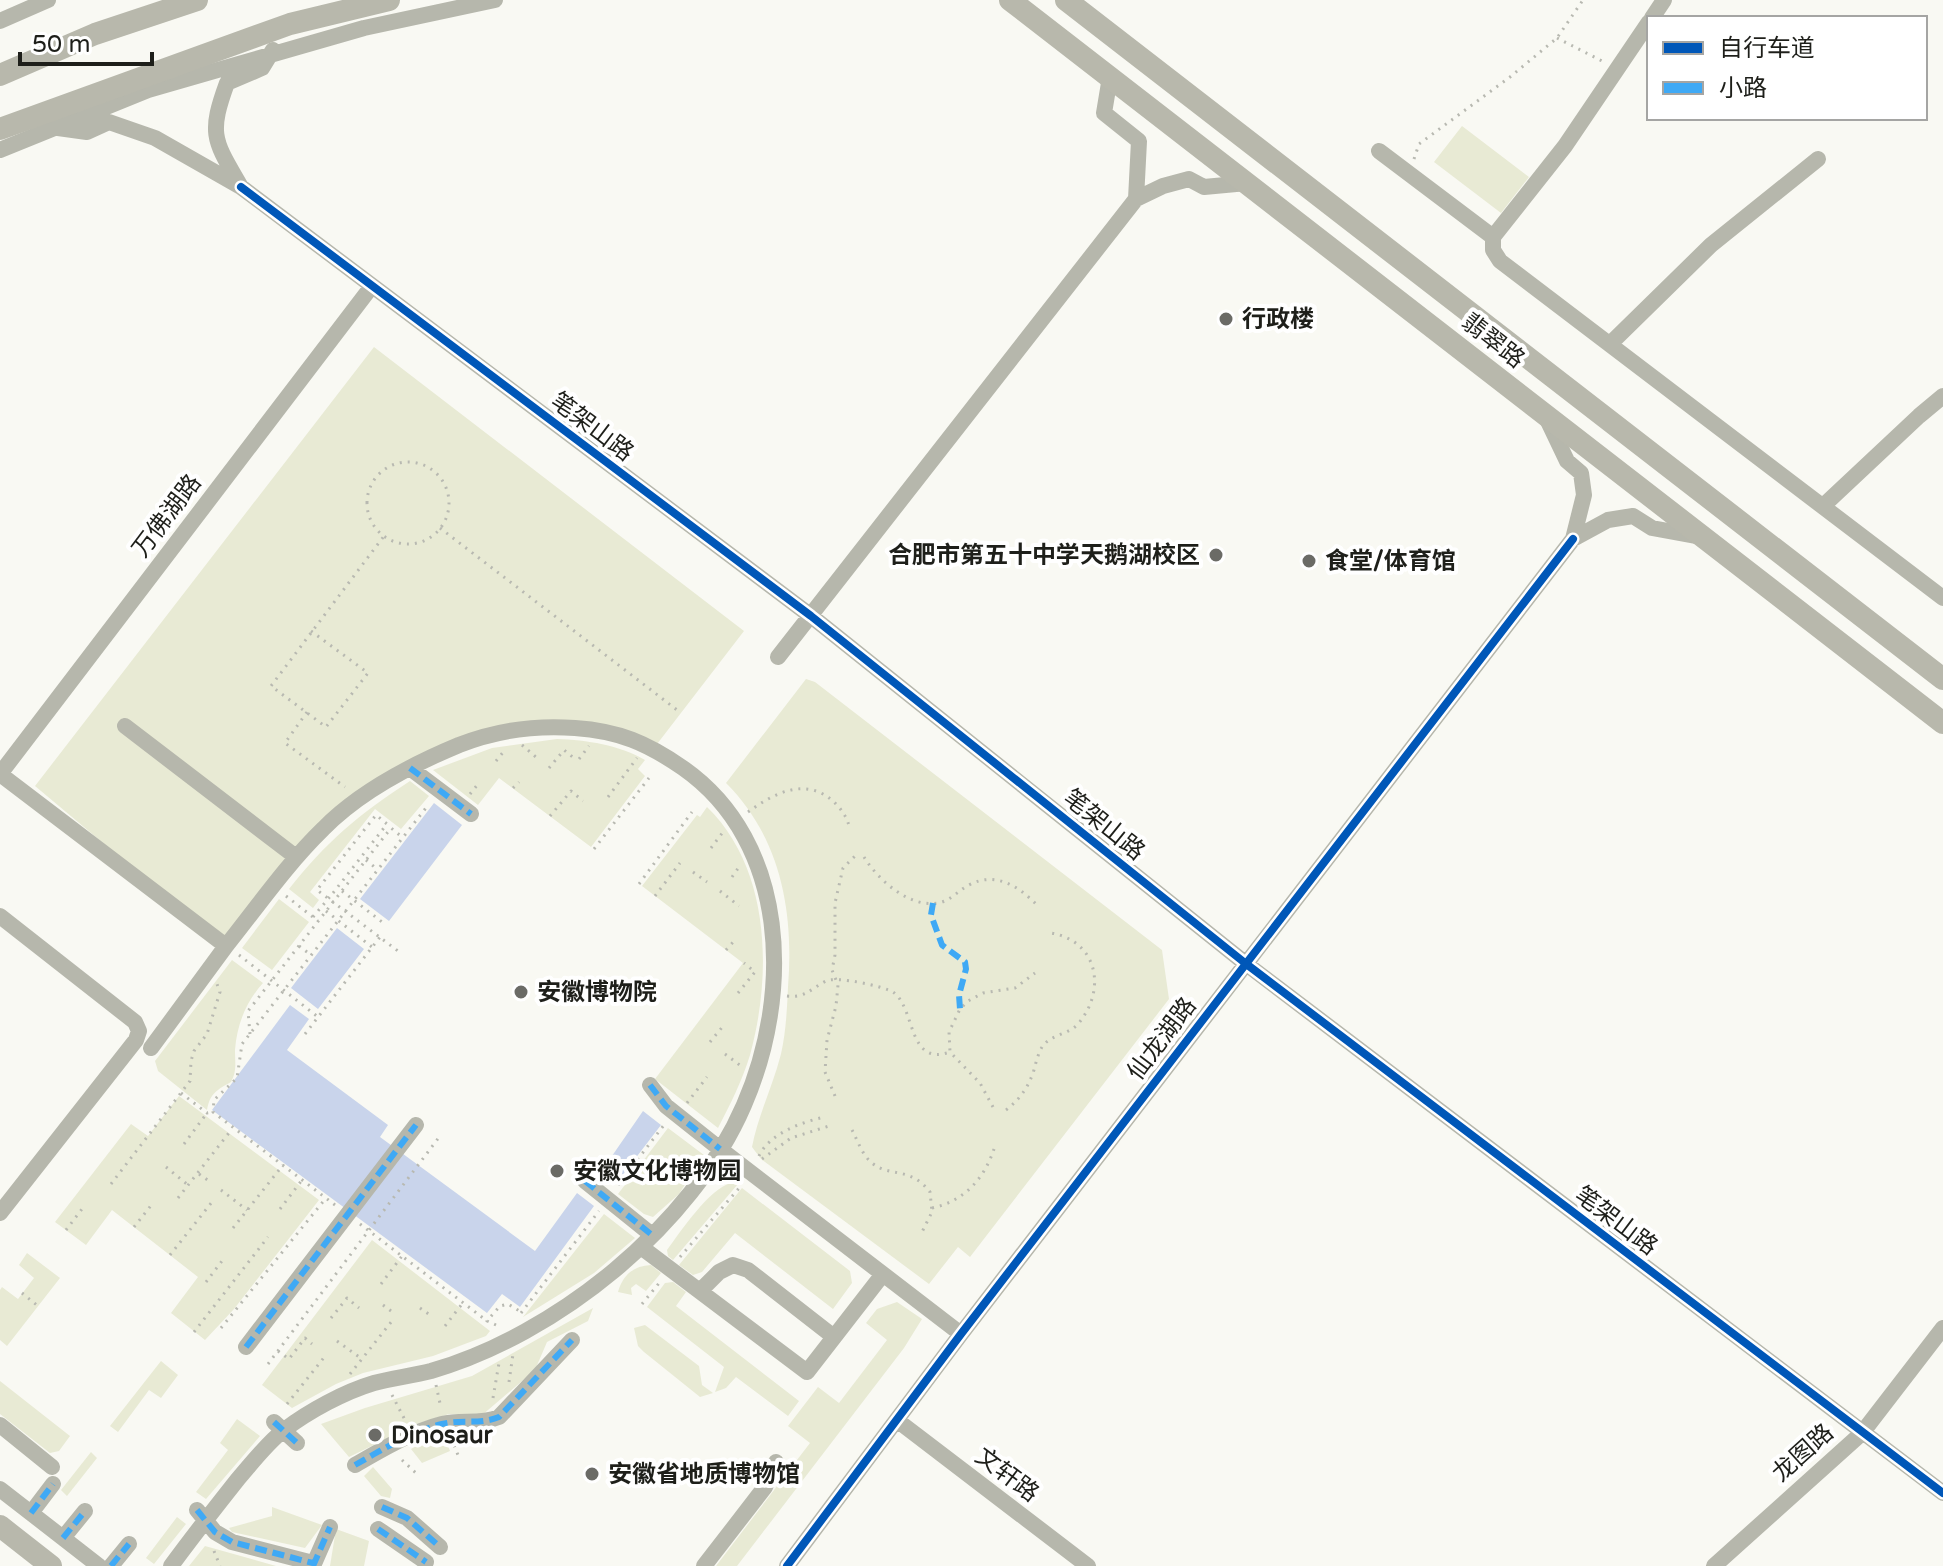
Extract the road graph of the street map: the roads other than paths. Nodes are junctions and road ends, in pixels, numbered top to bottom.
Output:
1 (48, 0) edge
2 (197, 0) edge
3 (389, 0) edge
4 (495, 0) edge
5 (1010, 0) edge
6 (1066, 0) edge
7 (1093, 0) edge
8 (0, 21) edge
9 (290, 24) junction
10 (1647, 25) edge
11 (1116, 39) junction
12 (272, 53) junction
13 (0, 75) edge
14 (1110, 77) junction
15 (6, 126) edge
16 (53, 128) junction
17 (0, 150) edge
18 (1379, 151) dead end
19 (1818, 159) dead end
20 (1247, 183) junction
21 (241, 187) junction
22 (1136, 199) junction
23 (1493, 237) junction
24 (372, 286) junction
25 (1610, 344) junction
26 (1943, 396) edge
27 (1546, 415) junction
28 (1823, 506) junction
29 (1702, 537) junction
30 (1573, 539) junction
31 (1943, 598) edge
32 (811, 616) junction
33 (778, 657) dead end
34 (1943, 679) edge
35 (1943, 723) edge
36 (125, 726) dead end
37 (410, 768) junction
38 (0, 774) edge
39 (471, 814) dead end
40 (296, 857) junction
41 (0, 916) edge
42 (226, 946) junction
43 (1245, 963) junction
44 (151, 1048) dead end
45 (650, 1085) dead end
46 (416, 1125) dead end
47 (720, 1149) junction
48 (585, 1181) dead end
49 (0, 1213) edge
50 (646, 1241) junction
51 (883, 1274) junction
52 (700, 1291) junction
53 (1943, 1328) edge
54 (961, 1334) junction
55 (834, 1337) junction
56 (572, 1340) dead end
57 (246, 1347) dead end
58 (898, 1421) junction
59 (0, 1425) edge
60 (279, 1426) junction
61 (1862, 1433) junction
62 (297, 1443) dead end
63 (776, 1462) dead end
64 (355, 1465) dead end
65 (0, 1489) edge
66 (1943, 1493) edge
67 (382, 1507) dead end
68 (85, 1511) dead end
69 (31, 1513) junction
70 (201, 1514) junction
71 (0, 1526) edge
72 (330, 1527) dead end
73 (378, 1529) dead end
74 (63, 1538) junction
75 (129, 1544) dead end
76 (440, 1547) dead end
77 (426, 1562) dead end
78 (313, 1565) edge
79 (51, 1566) edge
80 (99, 1566) edge
81 (111, 1566) edge
82 (171, 1566) edge
83 (704, 1566) edge
84 (787, 1566) edge
85 (1088, 1566) edge
86 (1714, 1566) edge

1 - 8 street
2 - 13 main road
3 - 9 main road
4 - 12 street
5 - 14 main road, 翡翠路
6 - 11 main road, 翡翠路
7 - 11 main road
9 - 12 street
9 - 15 main road
10 - 23 street
11 - 34 main road, 翡翠路
12 - 16 street
12 - 21 street
14 - 20 main road, 翡翠路
14 - 22 street
15 - 16 street
16 - 17 street
16 - 21 street, 笔架山路
18 - 23 street
19 - 25 street
20 - 22 street
20 - 27 main road, 翡翠路
21 - 24 street, 笔架山路
22 - 32 street
23 - 25 street
24 - 32 street, 笔架山路
24 - 38 street, 万佛湖路
25 - 28 street
26 - 28 street
27 - 29 main road, 翡翠路
27 - 30 street
28 - 31 street
29 - 30 street
29 - 35 main road, 翡翠路
30 - 43 street, 仙龙湖路
32 - 33 street
32 - 43 street, 笔架山路
36 - 40 street
37 - 39 street
37 - 40 street
37 - 47 street
38 - 42 street
40 - 42 street
41 - 49 street
42 - 44 street
43 - 54 street, 仙龙湖路
43 - 61 street, 笔架山路
45 - 47 street
46 - 57 street, bridge
47 - 50 street
47 - 51 street
48 - 50 street
50 - 52 street
50 - 60 street
51 - 54 street
51 - 55 street
52 - 55 street
52 - 55 street
53 - 61 street, 龙图路
54 - 58 street, 仙龙湖路
56 - 64 street
58 - 84 street, 仙龙湖路
58 - 85 street, 文轩路
59 - 69 street
60 - 62 street
60 - 70 street
61 - 66 street, 笔架山路
61 - 86 street, 龙图路
63 - 83 street
65 - 69 street
67 - 76 street
68 - 74 street
69 - 74 street
70 - 78 street
70 - 82 street
71 - 79 main road
72 - 78 street
73 - 77 street
74 - 80 street
75 - 81 street

